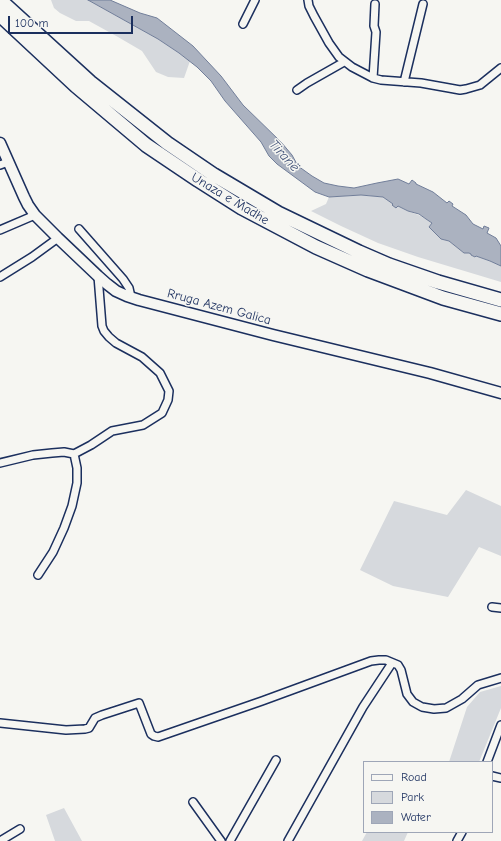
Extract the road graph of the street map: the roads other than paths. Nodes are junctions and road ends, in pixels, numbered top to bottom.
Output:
1 (0, 0) edge
2 (255, 0) edge
3 (308, 0) edge
4 (375, 4) dead end
5 (423, 4) dead end
6 (0, 15) edge
7 (243, 24) dead end
8 (344, 62) junction
9 (501, 68) edge
10 (373, 78) junction
11 (404, 82) junction
12 (297, 90) dead end
13 (0, 143) edge
14 (4, 163) edge
15 (35, 215) junction
16 (79, 229) dead end
17 (0, 230) edge
18 (58, 238) junction
19 (336, 241) junction
20 (343, 260) junction
21 (98, 276) junction
22 (0, 277) edge
23 (501, 293) edge
24 (131, 297) junction
25 (501, 300) edge
26 (501, 314) edge
27 (501, 322) edge
28 (501, 393) edge
29 (74, 454) junction
30 (0, 463) edge
31 (38, 575) dead end
32 (492, 608) dead end
33 (501, 608) edge
34 (392, 663) junction
35 (501, 678) edge
36 (0, 723) edge
37 (501, 725) edge
38 (276, 760) dead end
39 (487, 761) edge
40 (193, 802) dead end
41 (20, 829) dead end
42 (0, 841) edge
43 (221, 841) edge
44 (230, 841) edge
45 (288, 841) edge

1 - 19 highway, Unaza e Madhe
2 - 7 street
3 - 8 street
4 - 10 street
5 - 11 street
6 - 20 highway, Unaza e Madhe
8 - 10 street
8 - 12 street
9 - 11 street
10 - 11 street
13 - 14 main road, Rruga Azem Galica
14 - 15 main road, Rruga Azem Galica
15 - 17 street
15 - 18 main road, Rruga Azem Galica
16 - 24 street
18 - 21 main road, Rruga Azem Galica
18 - 22 street
19 - 23 highway
19 - 25 highway, Unaza e Madhe
20 - 26 highway, Unaza e Madhe
20 - 27 highway
21 - 24 main road, Rruga Azem Galica
21 - 29 street
24 - 28 main road, Rruga Azem Galica
29 - 30 street
29 - 31 street
32 - 33 street
34 - 35 street
34 - 36 street
34 - 45 street
37 - 39 street
38 - 44 street
40 - 43 street
41 - 42 street

